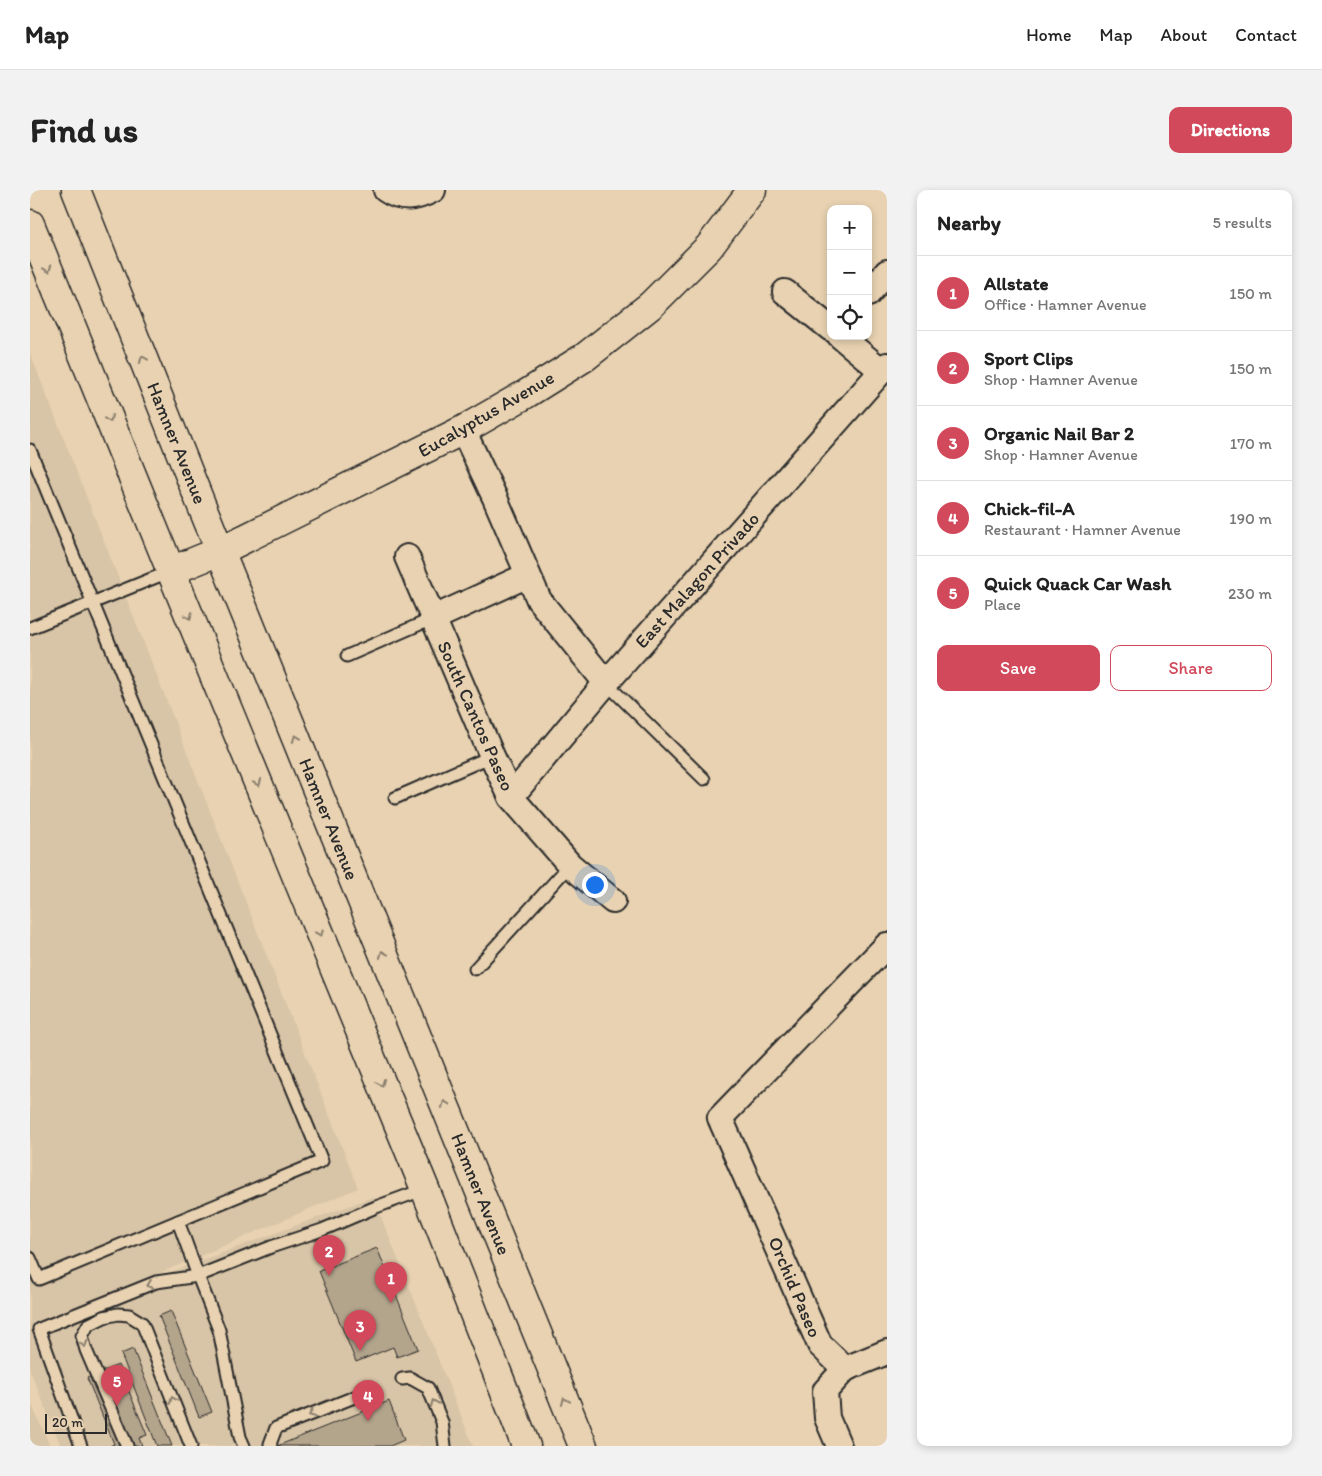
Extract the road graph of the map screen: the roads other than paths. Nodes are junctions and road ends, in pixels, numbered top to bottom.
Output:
1 (76, 190) edge
2 (433, 190) edge
3 (752, 190) edge
4 (395, 194) edge
5 (30, 224) edge
6 (887, 272) edge
7 (872, 289) edge
8 (785, 292) dead end
9 (827, 326) edge
10 (846, 340) edge
11 (885, 368) edge
12 (464, 430) junction
13 (30, 450) edge
14 (220, 551) junction
15 (407, 557) dead end
16 (171, 571) junction
17 (528, 575) junction
18 (92, 604) junction
19 (434, 618) junction
20 (30, 628) edge
21 (347, 656) dead end
22 (606, 683) junction
23 (492, 756) junction
24 (704, 779) dead end
25 (511, 797) junction
26 (395, 798) dead end
27 (570, 865) junction
28 (613, 901) dead end
29 (887, 945) edge
30 (475, 969) dead end
31 (425, 1189) junction
32 (178, 1221) junction
33 (30, 1258) edge
34 (198, 1276) junction
35 (887, 1352) edge
36 (845, 1369) junction
37 (402, 1379) dead end
38 (357, 1396) dead end
39 (81, 1446) edge
40 (127, 1446) edge
41 (191, 1446) edge
42 (244, 1446) edge
43 (271, 1446) edge
44 (445, 1446) edge
45 (526, 1446) edge
46 (583, 1446) edge
47 (839, 1446) edge

14 -> 1 main road, Hamner Avenue
2 - 4 street
3 - 12 main road, Eucalyptus Avenue
5 -> 16 main road
6 - 7 street
8 - 9 street
10 - 11 street
11 - 22 street, East Malagon Privado
12 - 14 main road, Eucalyptus Avenue
12 - 17 street
13 - 18 lane
14 - 16 main road, Eucalyptus Avenue
46 -> 14 main road, Hamner Avenue
15 - 19 street, South Cantos Paseo
16 - 18 lane
16 -> 31 main road
17 - 19 street
17 - 22 street
18 - 20 lane
18 - 32 lane
19 - 21 lane
19 - 23 street, South Cantos Paseo
22 - 24 lane
22 - 25 street, East Malagon Privado
23 - 25 street, South Cantos Paseo
23 - 26 lane
25 - 27 street, South Cantos Paseo
27 - 28 street, South Cantos Paseo
27 - 30 lane
29 - 36 street, Orchid Paseo
31 - 34 lane
31 - 45 main road
32 - 33 lane
32 - 34 lane
34 -> 39 lane
34 - 42 lane
35 - 36 street
36 - 47 street
44 -> 37 lane
38 -> 43 lane
41 -> 40 lane

